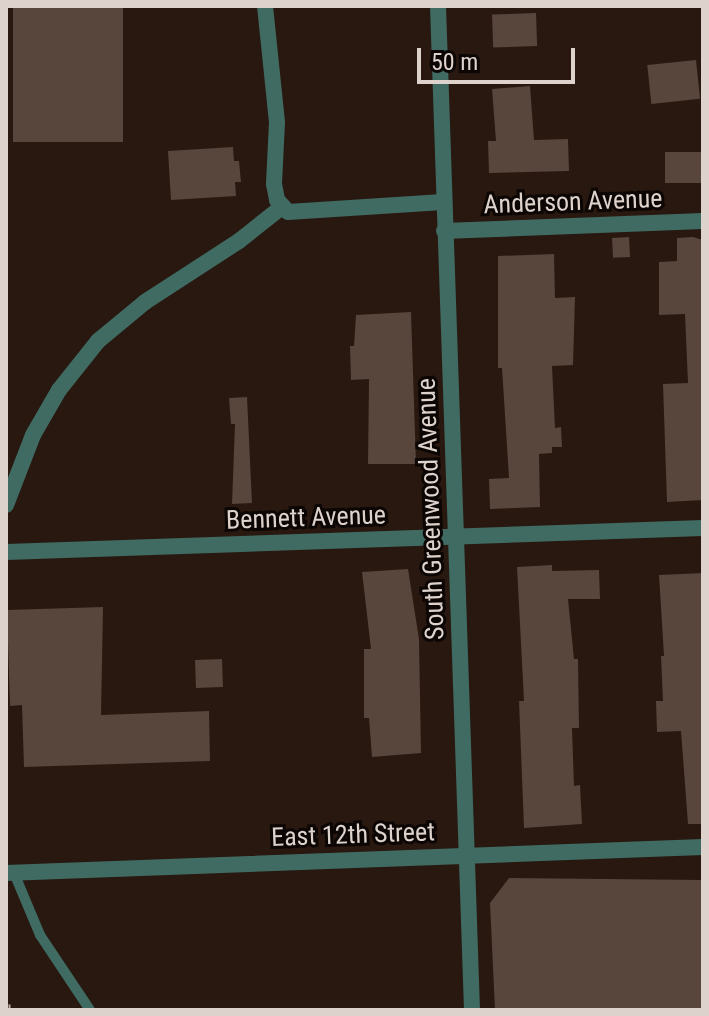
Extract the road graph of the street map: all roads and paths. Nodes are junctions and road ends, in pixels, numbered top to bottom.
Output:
1 (265, 6) edge
2 (438, 6) edge
3 (443, 202) junction
4 (283, 206) junction
5 (703, 221) edge
6 (444, 231) junction
7 (6, 505) edge
8 (703, 528) edge
9 (456, 536) junction
10 (6, 552) edge
11 (703, 847) edge
12 (468, 854) junction
13 (10, 873) edge
14 (90, 1010) edge
15 (472, 1010) edge

1 - 4 street
2 - 3 street, South Greenwood Avenue
3 - 4 street
3 - 6 street, South Greenwood Avenue
4 - 7 street
5 - 6 street, Anderson Avenue
6 - 9 street, South Greenwood Avenue
8 - 9 street, Bennett Avenue
9 - 10 street, Bennett Avenue
9 - 12 street, South Greenwood Avenue
11 - 12 street, East 12th Street
12 - 13 street, East 12th Street
12 - 15 street, South Greenwood Avenue
13 - 14 lane

